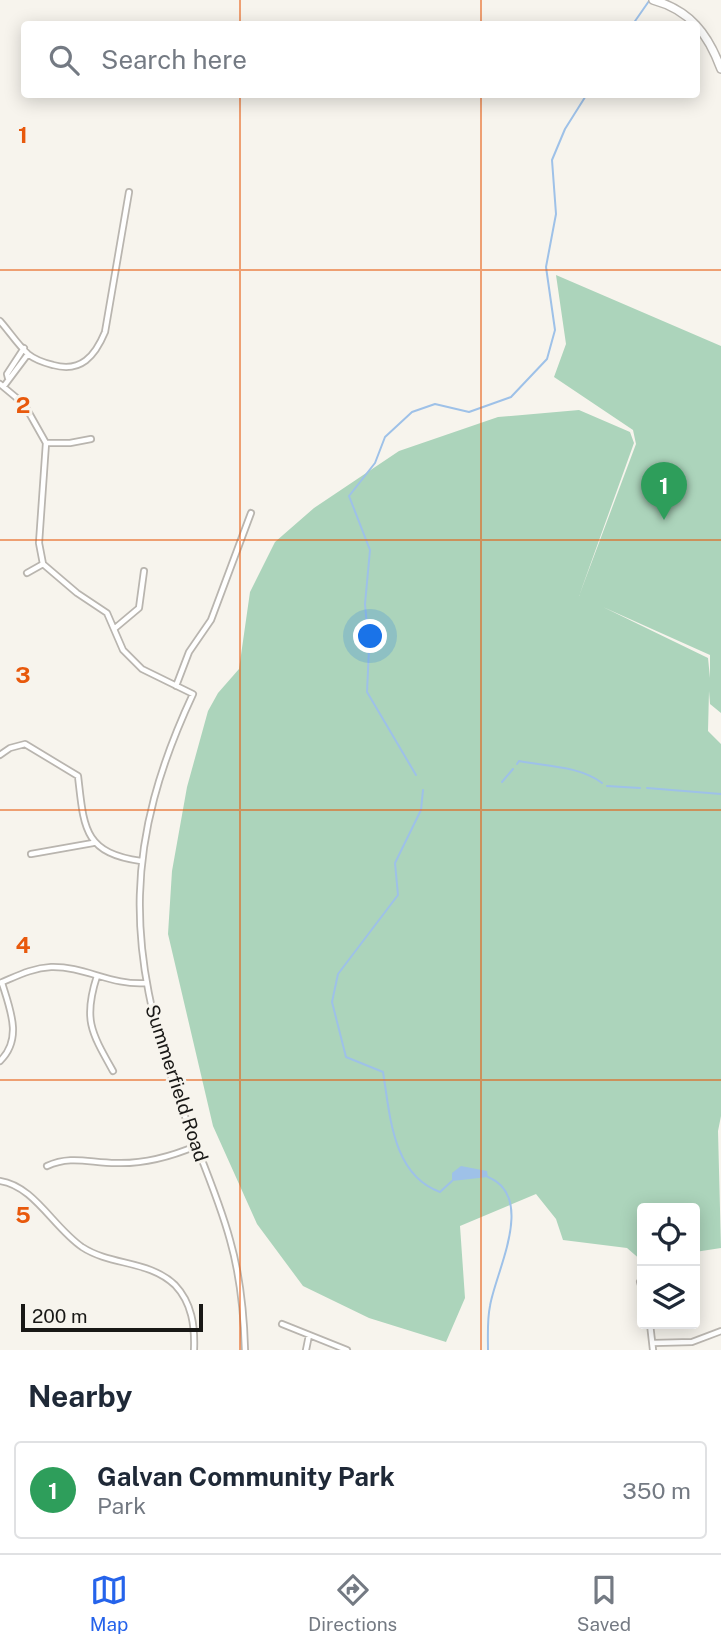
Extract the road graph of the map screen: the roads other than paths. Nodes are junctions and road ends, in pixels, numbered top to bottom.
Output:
1 (653, 0) edge
2 (694, 21) edge
3 (700, 27) edge
4 (720, 64) edge
5 (129, 192) dead end
6 (0, 321) edge
7 (26, 351) junction
8 (2, 385) edge
9 (91, 439) dead end
10 (46, 443) junction
11 (251, 513) dead end
12 (43, 564) junction
13 (144, 571) dead end
14 (27, 573) dead end
15 (114, 629) junction
16 (176, 686) junction
17 (0, 755) edge
18 (93, 843) junction
19 (31, 854) dead end
20 (141, 861) junction
21 (97, 976) junction
22 (1, 983) edge
23 (147, 983) junction
24 (0, 1061) edge
25 (113, 1071) dead end
26 (196, 1146) junction
27 (47, 1166) dead end
28 (0, 1181) edge
29 (282, 1324) dead end
30 (651, 1329) edge
31 (721, 1331) edge
32 (309, 1335) junction
33 (653, 1343) junction
34 (194, 1350) edge
35 (245, 1350) edge
36 (306, 1350) edge
37 (347, 1350) edge
38 (653, 1350) edge

1 - 2 street
3 - 4 street
5 - 7 street
6 - 7 street
7 - 8 street
8 - 10 street
9 - 10 street
10 - 12 street
11 - 16 street
12 - 14 street
12 - 15 street
13 - 15 street
15 - 16 street
16 - 20 street, Summerfield Road
17 - 18 street
18 - 19 street
18 - 20 street
20 - 23 street, Summerfield Road
21 - 22 street
21 - 23 street
21 - 25 street
22 - 24 street
23 - 26 street, Summerfield Road
26 - 27 street
26 - 35 street, Summerfield Road
28 - 34 street
29 - 32 street
30 - 33 street
31 - 33 street
32 - 36 street
32 - 37 street
33 - 38 street

